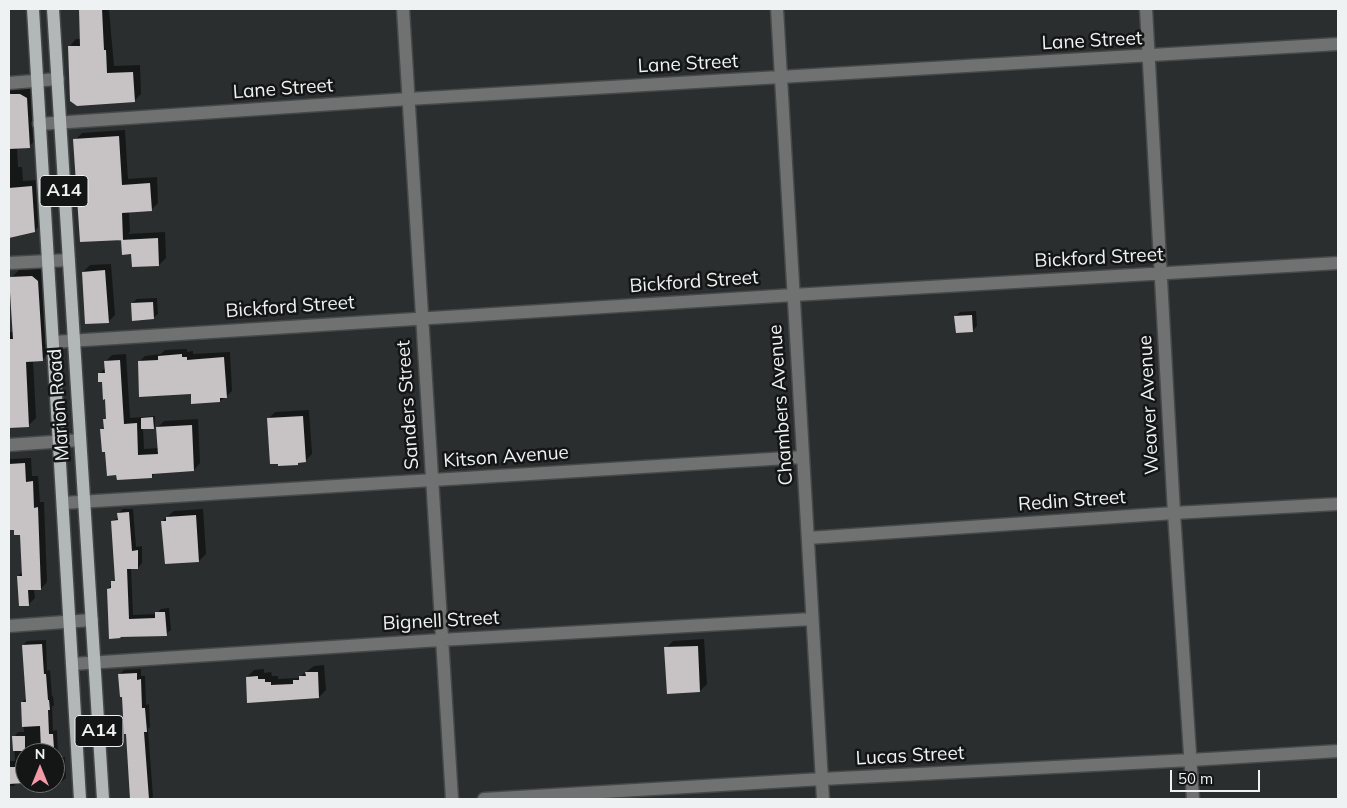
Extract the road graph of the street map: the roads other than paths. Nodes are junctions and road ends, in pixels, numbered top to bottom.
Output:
1 (33, 9) edge
2 (53, 9) edge
3 (402, 9) edge
4 (777, 9) edge
5 (1146, 9) edge
6 (1338, 44) edge
7 (1149, 56) junction
8 (781, 78) junction
9 (58, 79) junction
10 (37, 81) junction
11 (9, 82) edge
12 (408, 99) junction
13 (60, 122) junction
14 (40, 124) junction
15 (68, 260) junction
16 (48, 261) junction
17 (9, 263) edge
18 (1338, 263) edge
19 (1161, 274) junction
20 (793, 295) junction
21 (421, 318) junction
22 (74, 340) junction
23 (53, 342) junction
24 (80, 440) junction
25 (60, 442) junction
26 (9, 445) edge
27 (803, 457) junction
28 (432, 481) junction
29 (84, 502) junction
30 (63, 504) junction
31 (1338, 504) edge
32 (1174, 513) junction
33 (808, 538) junction
34 (812, 619) junction
35 (92, 620) junction
36 (69, 622) junction
37 (9, 626) edge
38 (440, 640) junction
39 (95, 662) junction
40 (72, 664) junction
41 (1338, 751) edge
42 (1190, 760) junction
43 (822, 779) junction
44 (666, 794) edge
45 (80, 799) edge
46 (103, 799) edge
47 (452, 799) edge
48 (484, 799) edge
49 (824, 799) edge
50 (1193, 799) edge

1 - 10 main road, Marion Road / A14
2 - 9 main road, Marion Road / A14
3 - 12 street, Sanders Street
4 - 8 street, Chambers Avenue
5 - 7 street, Weaver Avenue
6 - 7 street, Lane Street
7 - 8 street, Lane Street
7 - 19 street, Weaver Avenue
8 - 12 street, Lane Street
8 - 20 street, Chambers Avenue
9 - 10 street
9 - 13 main road, Marion Road / A14
10 - 11 street
10 - 14 main road, Marion Road / A14
12 - 13 street, Lane Street
12 - 21 street, Sanders Street
13 - 14 street, Lane Street
13 - 15 main road, Marion Road / A14
14 - 16 main road, Marion Road / A14
15 - 16 street
15 - 22 main road, Marion Road / A14
16 - 17 street
16 - 23 main road, Marion Road / A14
18 - 19 street, Bickford Street
19 - 20 street, Bickford Street
19 - 32 street, Weaver Avenue
20 - 21 street, Bickford Street
20 - 27 street, Chambers Avenue
21 - 22 street, Bickford Street
21 - 28 street, Sanders Street
22 - 23 street, Bickford Street
22 - 24 main road, Marion Road / A14
23 - 25 main road, Marion Road / A14
24 - 25 street
24 - 29 main road, Marion Road / A14
25 - 26 street
25 - 30 main road, Marion Road / A14
27 - 28 street, Kitson Avenue
27 - 33 street, Chambers Avenue
28 - 29 street, Kitson Avenue
28 - 38 street, Sanders Street
29 - 30 street, Kitson Avenue
29 - 35 main road, Marion Road / A14
30 - 36 main road, Marion Road / A14
31 - 32 street, Redin Street
32 - 33 street, Redin Street
32 - 42 street, Weaver Avenue
33 - 34 street, Chambers Avenue
34 - 38 street, Bignell Street
34 - 43 street, Chambers Avenue
35 - 36 street
35 - 39 main road, Marion Road / A14
36 - 37 street
36 - 40 main road, Marion Road / A14
38 - 39 street, Bignell Street
38 - 47 street, Sanders Street
39 - 40 street, Bignell Street
39 - 46 main road, Marion Road / A14
40 - 45 main road, Marion Road / A14
41 - 42 street, Lucas Street
42 - 43 street, Lucas Street
42 - 50 street, Weaver Avenue
43 - 44 street, Lucas Street
43 - 49 street, Chambers Avenue
44 - 48 street, Lucas Street

